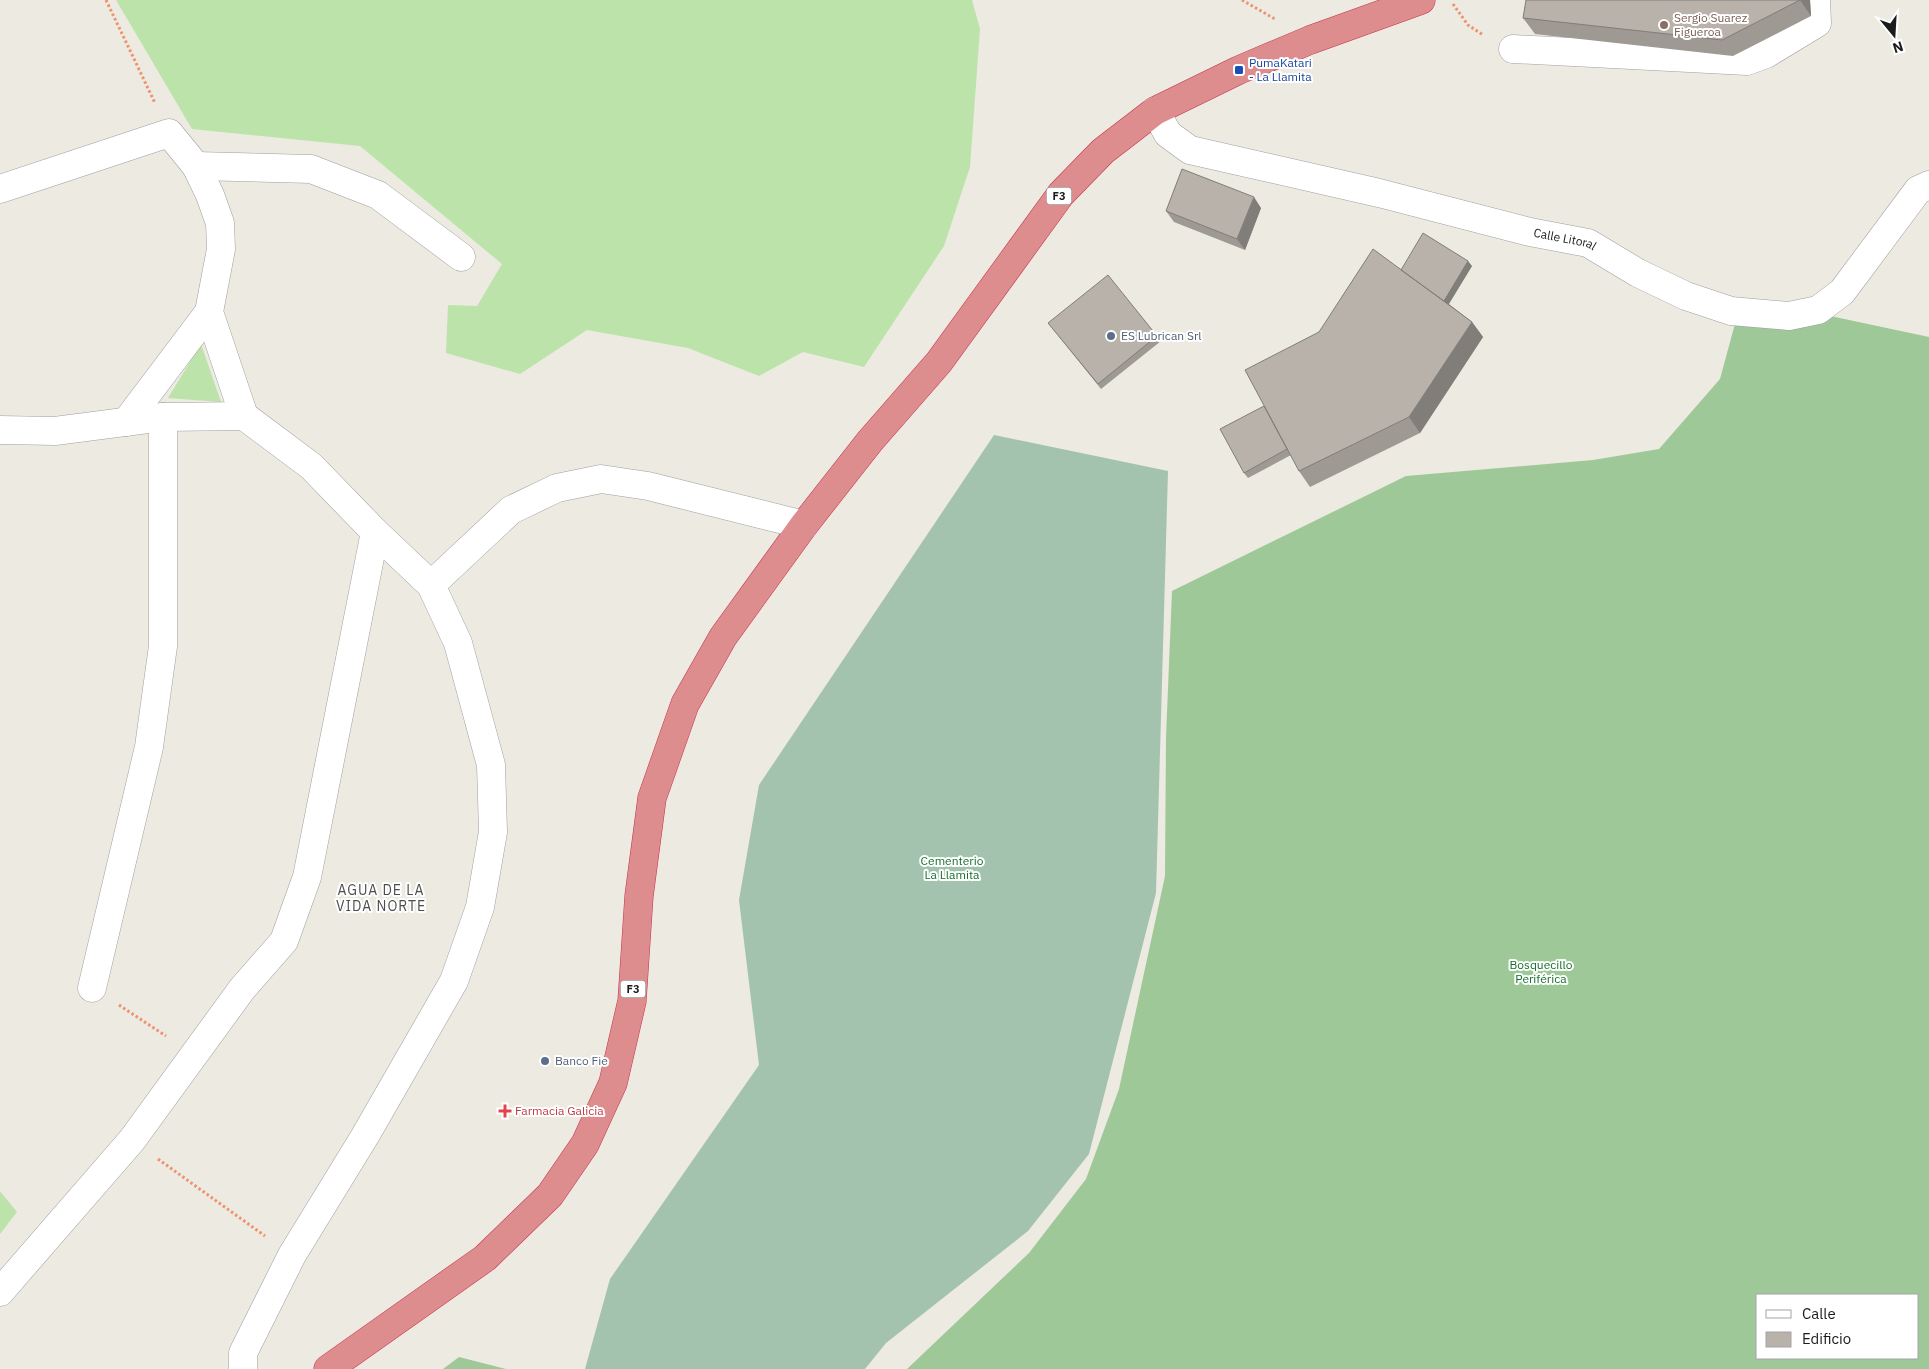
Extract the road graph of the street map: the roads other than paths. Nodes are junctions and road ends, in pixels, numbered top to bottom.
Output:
1 (1421, 0) edge
2 (1816, 0) edge
3 (1513, 49) road end
4 (1155, 111) junction
5 (196, 166) junction
6 (1929, 186) edge
7 (0, 189) edge
8 (461, 257) dead end
9 (209, 312) junction
10 (244, 416) junction
11 (163, 417) junction
12 (126, 422) junction
13 (0, 430) edge
14 (804, 525) junction
15 (376, 532) junction
16 (431, 585) junction
17 (92, 988) road end
18 (0, 1292) edge
19 (242, 1369) edge
20 (328, 1369) edge

1 - 4 highway, F3
2 - 3 street
4 - 6 street, Calle Litoral
4 - 14 highway, F3
5 - 7 street
5 - 8 street
5 - 9 street
9 - 10 street
9 - 12 street
10 - 11 street
10 - 15 street
11 - 12 street
11 - 17 street
12 - 13 street
14 - 16 street
14 - 20 highway, F3
15 - 16 street
15 - 18 street
16 - 19 street

